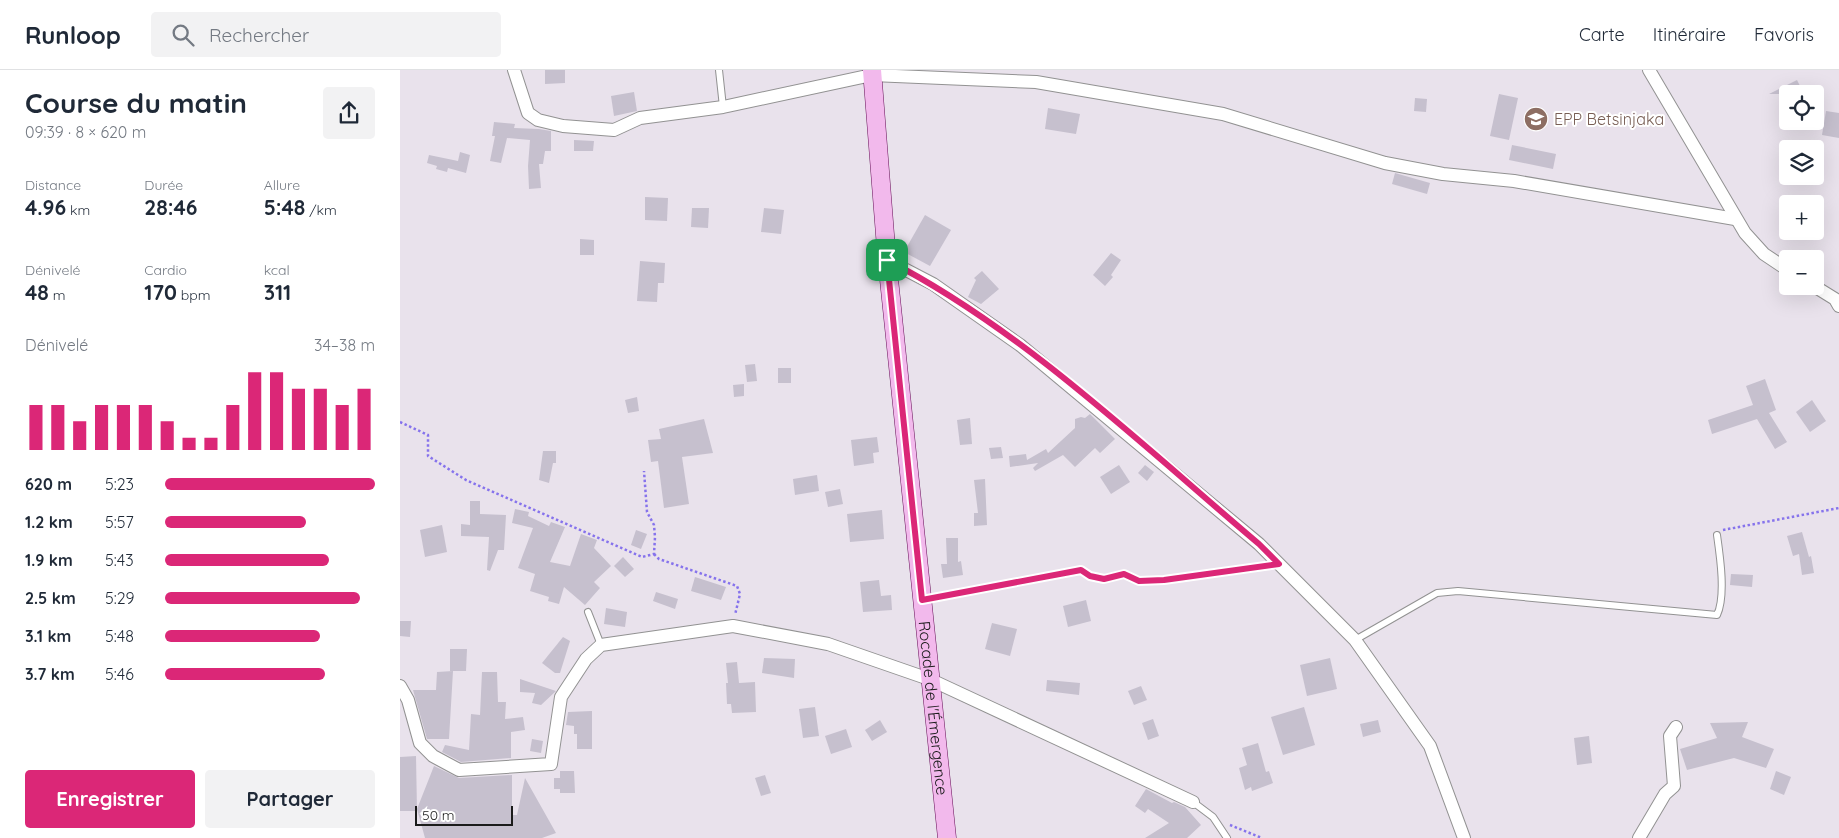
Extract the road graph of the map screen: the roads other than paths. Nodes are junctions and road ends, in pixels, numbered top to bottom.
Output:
1 (514, 70) edge
2 (719, 70) edge
3 (1649, 70) edge
4 (872, 73) edge
5 (723, 107) junction
6 (1736, 219) junction
7 (887, 260) junction
8 (1779, 264) edge
9 (1824, 291) edge
10 (1838, 298) edge
11 (1717, 535) road end
12 (588, 612) dead end
13 (1355, 640) junction
14 (601, 645) junction
15 (929, 679) junction
16 (400, 686) edge
17 (1676, 727) dead end
18 (1192, 802) joint
19 (947, 838) edge
20 (1227, 838) edge
21 (1464, 838) edge
22 (1639, 838) edge

1 - 5 street
2 - 5 lane
3 - 6 street
4 - 5 street
4 - 6 street
4 - 7 street, Rocade de l'Émergence
6 - 8 street
7 - 13 street
7 - 15 street, Rocade de l'Émergence
9 - 10 street
11 - 13 lane
12 - 14 lane
13 - 21 street
14 - 15 street
14 - 16 street
15 - 18 street
15 - 19 street, Rocade de l'Émergence
17 - 22 street
18 - 20 lane

